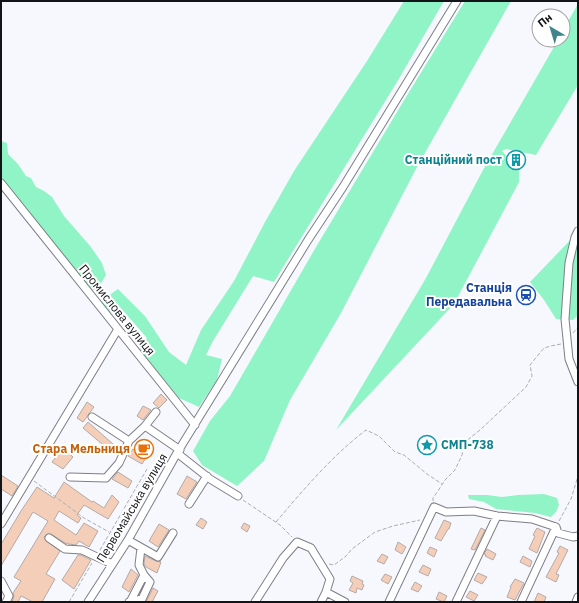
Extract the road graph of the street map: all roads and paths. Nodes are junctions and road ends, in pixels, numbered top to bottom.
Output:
1 (457, 1) edge
2 (1, 183) edge
3 (578, 231) edge
4 (118, 329) junction
5 (567, 342) junction
6 (578, 382) edge
7 (156, 412) dead end
8 (92, 417) dead end
9 (195, 425) junction
10 (145, 426) junction
11 (129, 441) junction
12 (179, 451) junction
13 (147, 469) dead end
14 (206, 476) junction
15 (578, 476) edge
16 (70, 477) dead end
17 (29, 478) junction
18 (442, 484) junction
19 (238, 496) joint
20 (189, 504) dead end
21 (434, 507) junction
22 (497, 516) junction
23 (429, 519) junction
24 (276, 522) junction
25 (1, 524) edge
26 (556, 527) junction
27 (110, 532) junction
28 (173, 533) dead end
29 (578, 536) edge
30 (49, 538) dead end
31 (128, 540) junction
32 (297, 542) junction
33 (142, 548) junction
34 (96, 556) junction
35 (320, 562) junction
36 (112, 564) junction
37 (1, 581) edge
38 (326, 592) junction
39 (578, 597) edge
40 (6, 602) edge
41 (69, 602) edge
42 (88, 602) edge
43 (130, 602) edge
44 (255, 602) edge
45 (320, 602) edge
46 (345, 602) edge
47 (389, 602) edge
48 (456, 602) edge
49 (521, 602) edge
50 (576, 602) edge

1 - 9 street, Первомайська вулиця
2 - 4 street, Промислова вулиця
3 - 5 street
4 - 9 street, Промислова вулиця
4 - 17 street
5 - 6 street
5 - 18 path
7 - 10 street
8 - 11 street
9 - 12 street, Первомайська вулиця
10 - 11 street
10 - 12 street
11 - 16 street
12 - 14 street
12 - 31 street, Первомайська вулиця
13 - 27 path
14 - 19 street
14 - 20 street
15 - 26 path
17 - 25 street
17 - 27 path
18 - 21 path
18 - 24 path
19 - 24 path
21 - 22 street
21 - 23 street
22 - 26 street
22 - 48 street
23 - 35 path
23 - 47 street
24 - 32 path
26 - 29 street
26 - 49 street
27 - 34 path
28 - 33 street
30 - 34 street
31 - 33 street
31 - 36 street, Первомайська вулиця
32 - 35 street
32 - 44 street
33 - 43 street
34 - 36 street
34 - 41 path
35 - 38 street
36 - 42 street, Первомайська вулиця
37 - 40 street
38 - 45 street
38 - 46 street
39 - 50 street

